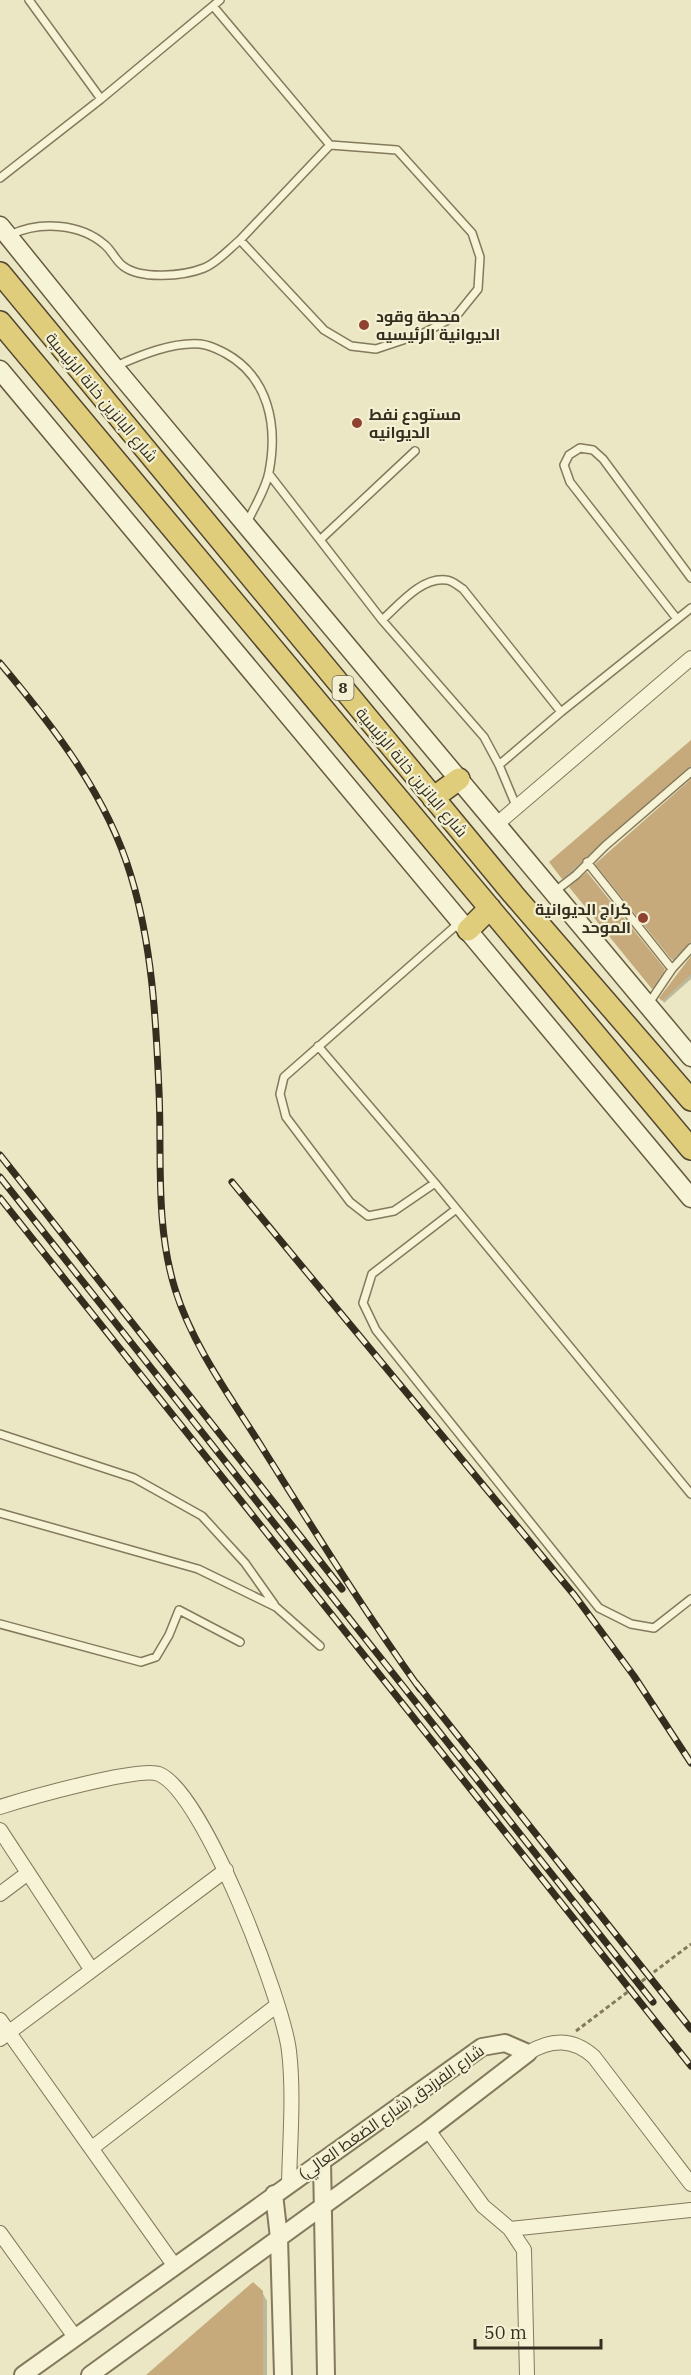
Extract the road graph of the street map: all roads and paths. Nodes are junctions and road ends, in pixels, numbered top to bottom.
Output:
1 (29, 0) edge
2 (220, 0) edge
3 (213, 6) junction
4 (101, 99) junction
5 (330, 145) junction
6 (0, 178) edge
7 (4, 231) edge
8 (240, 240) junction
9 (0, 273) edge
10 (0, 322) edge
11 (114, 367) junction
12 (0, 370) edge
13 (415, 451) dead end
14 (269, 474) junction
15 (246, 525) junction
16 (321, 539) junction
17 (691, 578) edge
18 (691, 608) edge
19 (677, 619) junction
20 (382, 620) junction
21 (691, 658) edge
22 (561, 712) junction
23 (500, 765) junction
24 (691, 772) edge
25 (459, 779) junction
26 (434, 798) junction
27 (517, 808) junction
28 (497, 824) junction
29 (587, 862) junction
30 (554, 892) junction
31 (490, 908) junction
32 (464, 926) junction
33 (691, 948) edge
34 (672, 969) junction
35 (648, 1006) junction
36 (318, 1046) junction
37 (691, 1058) edge
38 (691, 1100) edge
39 (691, 1149) edge
40 (435, 1184) junction
41 (691, 1198) edge
42 (455, 1210) junction
43 (0, 1434) edge
44 (691, 1494) edge
45 (0, 1513) edge
46 (691, 1599) edge
47 (276, 1607) junction
48 (0, 1624) edge
49 (240, 1642) dead end
50 (320, 1646) dead end
51 (0, 1807) edge
52 (0, 1830) edge
53 (226, 1870) junction
54 (28, 1873) junction
55 (0, 1894) edge
56 (691, 1944) edge
57 (91, 1969) junction
58 (276, 2006) junction
59 (0, 2020) edge
60 (4, 2036) edge
61 (563, 2042) junction
62 (528, 2053) junction
63 (428, 2130) junction
64 (92, 2148) junction
65 (322, 2161) junction
66 (289, 2183) junction
67 (691, 2184) edge
68 (274, 2194) junction
69 (324, 2205) junction
70 (691, 2210) edge
71 (510, 2229) junction
72 (0, 2233) edge
73 (279, 2238) junction
74 (174, 2265) junction
75 (75, 2337) junction
76 (23, 2375) edge
77 (90, 2375) edge
78 (283, 2375) edge
79 (326, 2375) edge
80 (528, 2375) edge

1 - 4 lane
2 - 3 lane
3 - 4 lane
3 - 5 lane
4 - 6 lane
5 - 8 lane
5 - 8 lane
7 - 8 lane
7 - 11 main road
9 - 26 highway, شارع البانزين خانة الرئيسية / 8
10 - 31 highway, شارع البانزين خانة الرئيسية / 8
11 - 14 lane
11 - 15 main road
12 - 32 main road
13 - 16 lane
14 - 15 lane
14 - 16 lane
15 - 25 main road
16 - 20 lane
17 - 19 lane
18 - 19 lane
19 - 22 lane
20 - 22 lane
20 - 23 lane
21 - 27 street
22 - 23 lane
23 - 27 lane
24 - 29 lane
25 - 26 highway
25 - 28 main road
26 - 38 highway, شارع البانزين خانة الرئيسية / 8
27 - 28 street
28 - 30 main road
29 - 30 lane
29 - 34 lane
30 - 35 main road
31 - 32 highway
31 - 39 highway, شارع البانزين خانة الرئيسية / 8
32 - 36 lane
32 - 41 main road
33 - 34 lane
34 - 35 lane
35 - 37 main road
36 - 40 lane
36 - 40 lane
40 - 42 lane
42 - 44 lane
42 - 46 lane
43 - 47 lane
45 - 47 lane
47 - 50 lane
48 - 49 lane
51 - 53 street
52 - 54 street
53 - 57 street
53 - 58 street
54 - 55 street
54 - 57 street
56 - 61 path
57 - 60 street
58 - 64 street
58 - 66 street
59 - 60 street
60 - 64 street
61 - 62 street
61 - 67 street
62 - 63 street, شارع الفرزدق (شارع الضغط العالي)
62 - 65 street, شارع الفرزدق (شارع الضغط العالي)
63 - 69 street, شارع الفرزدق (شارع الضغط العالي)
63 - 71 street
64 - 74 street
65 - 66 street, شارع الفرزدق (شارع الضغط العالي)
65 - 69 street
66 - 68 street, شارع الفرزدق (شارع الضغط العالي)
68 - 73 street
68 - 74 street, شارع الفرزدق (شارع الضغط العالي)
69 - 73 street, شارع الفرزدق (شارع الضغط العالي)
69 - 79 street
70 - 71 street
71 - 80 street
72 - 75 street
73 - 77 street, شارع الفرزدق (شارع الضغط العالي)
73 - 78 street
74 - 75 street, شارع الفرزدق (شارع الضغط العالي)
75 - 76 street, شارع الفرزدق (شارع الضغط العالي)

